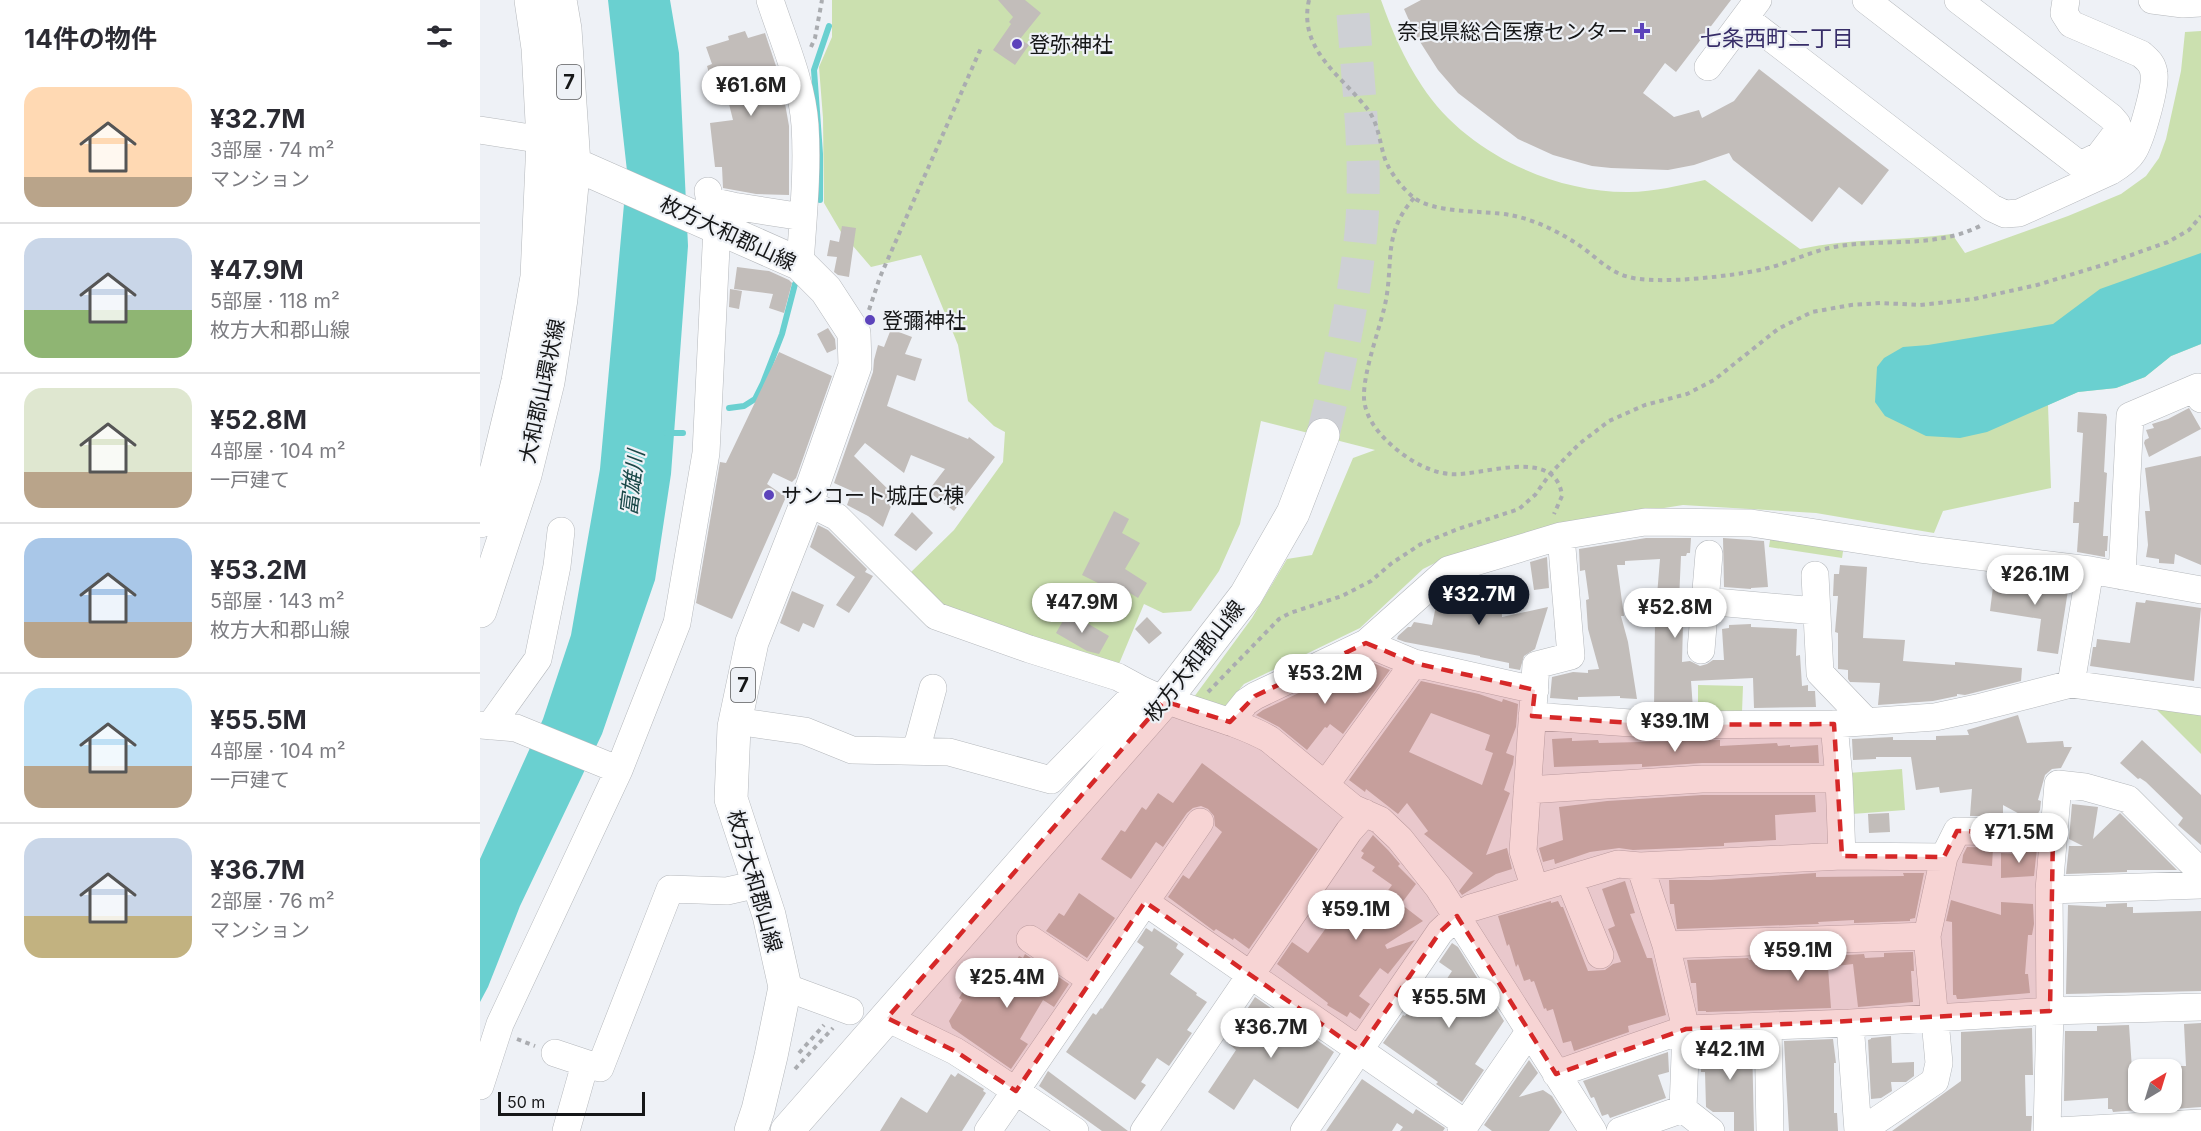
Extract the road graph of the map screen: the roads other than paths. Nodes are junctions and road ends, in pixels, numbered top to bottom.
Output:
1 (531, 0) edge
2 (560, 0) edge
3 (770, 0) edge
4 (1866, 0) edge
5 (1958, 0) edge
6 (2066, 0) edge
7 (2162, 1) edge
8 (2201, 3) edge
9 (1751, 9) edge
10 (1708, 67) dead end
11 (480, 130) edge
12 (543, 140) junction
13 (584, 168) junction
14 (708, 191) dead end
15 (803, 217) junction
16 (726, 222) junction
17 (800, 264) junction
18 (2201, 399) edge
19 (1323, 435) tunnel mouth
20 (807, 502) junction
21 (480, 521) edge
22 (561, 531) dead end
23 (1551, 539) junction
24 (1709, 554) dead end
25 (2090, 570) junction
26 (1815, 575) dead end
27 (2122, 576) junction
28 (2201, 590) edge
29 (1704, 601) junction
30 (480, 611) edge
31 (1816, 611) junction
32 (1366, 643) junction
33 (1701, 650) dead end
34 (1414, 663) junction
35 (2071, 684) junction
36 (933, 688) dead end
37 (1166, 700) junction
38 (2201, 702) edge
39 (1534, 703) junction
40 (735, 721) junction
41 (1230, 722) junction
42 (1867, 722) junction
43 (1834, 724) junction
44 (496, 726) edge
45 (916, 751) junction
46 (619, 770) junction
47 (1839, 780) junction
48 (1326, 784) junction
49 (1527, 790) junction
50 (1365, 813) junction
51 (1200, 822) dead end
52 (2054, 832) junction
53 (1842, 856) junction
54 (1944, 857) junction
55 (1640, 866) junction
56 (2201, 872) edge
57 (1569, 879) junction
58 (758, 884) junction
59 (2201, 885) edge
60 (1535, 889) junction
61 (2049, 890) junction
62 (1145, 902) junction
63 (1457, 916) junction
64 (1927, 936) junction
65 (1030, 939) dead end
66 (1666, 945) junction
67 (1600, 955) dead end
68 (1251, 975) junction
69 (1091, 980) junction
70 (785, 987) junction
71 (2201, 1007) edge
72 (2050, 1011) junction
73 (845, 1016) road end
74 (1934, 1017) junction
75 (887, 1018) junction
76 (1850, 1023) junction
77 (1768, 1026) junction
78 (1686, 1029) junction
79 (1529, 1032) junction
80 (1359, 1050) junction
81 (555, 1053) road end
82 (585, 1064) junction
83 (1556, 1074) junction
84 (480, 1086) edge
85 (1016, 1091) junction
86 (1683, 1109) junction
87 (2201, 1123) edge
88 (1463, 1127) edge
89 (566, 1131) edge
90 (751, 1131) edge
91 (787, 1131) edge
92 (988, 1131) edge
93 (1075, 1131) edge
94 (1144, 1131) edge
95 (1304, 1131) edge
96 (1593, 1131) edge
97 (1620, 1131) edge
98 (1711, 1131) edge
99 (1770, 1131) edge
100 (1859, 1131) edge
101 (2047, 1131) edge
102 (2056, 1131) edge

1 - 12 main road, 7
2 - 13 main road, 7
3 - 15 street
4 - 5 street
6 - 9 street
7 - 8 street
9 - 10 street
11 - 12 street
12 - 13 main road, 枚方大和郡山線 / 7
12 - 21 main road, 大和郡山環状線
13 - 16 main road, 枚方大和郡山線 / 7
13 - 30 main road, 大和郡山環状線
14 - 16 street
15 - 16 street
15 - 17 street
16 - 17 main road, 枚方大和郡山線 / 7
16 - 46 street
17 - 20 main road, 枚方大和郡山線 / 7
18 - 27 street
19 - 37 main road, 枚方大和郡山線
20 - 37 street
20 - 40 main road, 枚方大和郡山線 / 7
22 - 44 street
23 - 25 street
23 - 32 street
23 - 39 street
24 - 29 street
25 - 27 street
25 - 35 street
26 - 31 street
27 - 28 street
29 - 31 street
29 - 33 street
31 - 42 street
32 - 34 street
32 - 41 street
34 - 39 street
34 - 48 street
35 - 38 street
35 - 42 street
36 - 45 street
37 - 41 street
37 - 45 street
37 - 75 main road, 枚方大和郡山線
39 - 43 street
39 - 49 street
40 - 45 street
40 - 58 main road, 枚方大和郡山線 / 7
41 - 48 street
42 - 43 street
43 - 47 street
44 - 46 street
46 - 84 street
47 - 49 street
47 - 53 street
48 - 50 street
49 - 60 street
50 - 63 street
50 - 68 street
51 - 62 street
52 - 54 street
52 - 56 street
52 - 61 street
53 - 54 street
53 - 55 street
54 - 64 street
55 - 57 street
55 - 66 street
57 - 60 street
57 - 67 street
58 - 70 main road, 枚方大和郡山線 / 7
58 - 82 street
59 - 61 street
60 - 63 street
61 - 72 street
62 - 68 street
62 - 69 street
63 - 79 street
63 - 80 street
64 - 66 street
64 - 74 street
65 - 69 street
66 - 78 street
68 - 80 street
68 - 94 street
69 - 85 street
70 - 73 street
70 - 90 main road, 枚方大和郡山線 / 7
71 - 72 street
72 - 74 street
72 - 101 street
74 - 76 street
74 - 100 street
75 - 85 street
75 - 91 main road, 枚方大和郡山線
76 - 77 street
76 - 100 street
77 - 78 street
77 - 99 street
78 - 83 street
78 - 86 street
79 - 83 street
79 - 88 street
80 - 88 street
80 - 95 street
81 - 82 street
82 - 89 street
83 - 96 street
85 - 92 street
85 - 93 street
86 - 97 street
86 - 98 street
87 - 102 street

